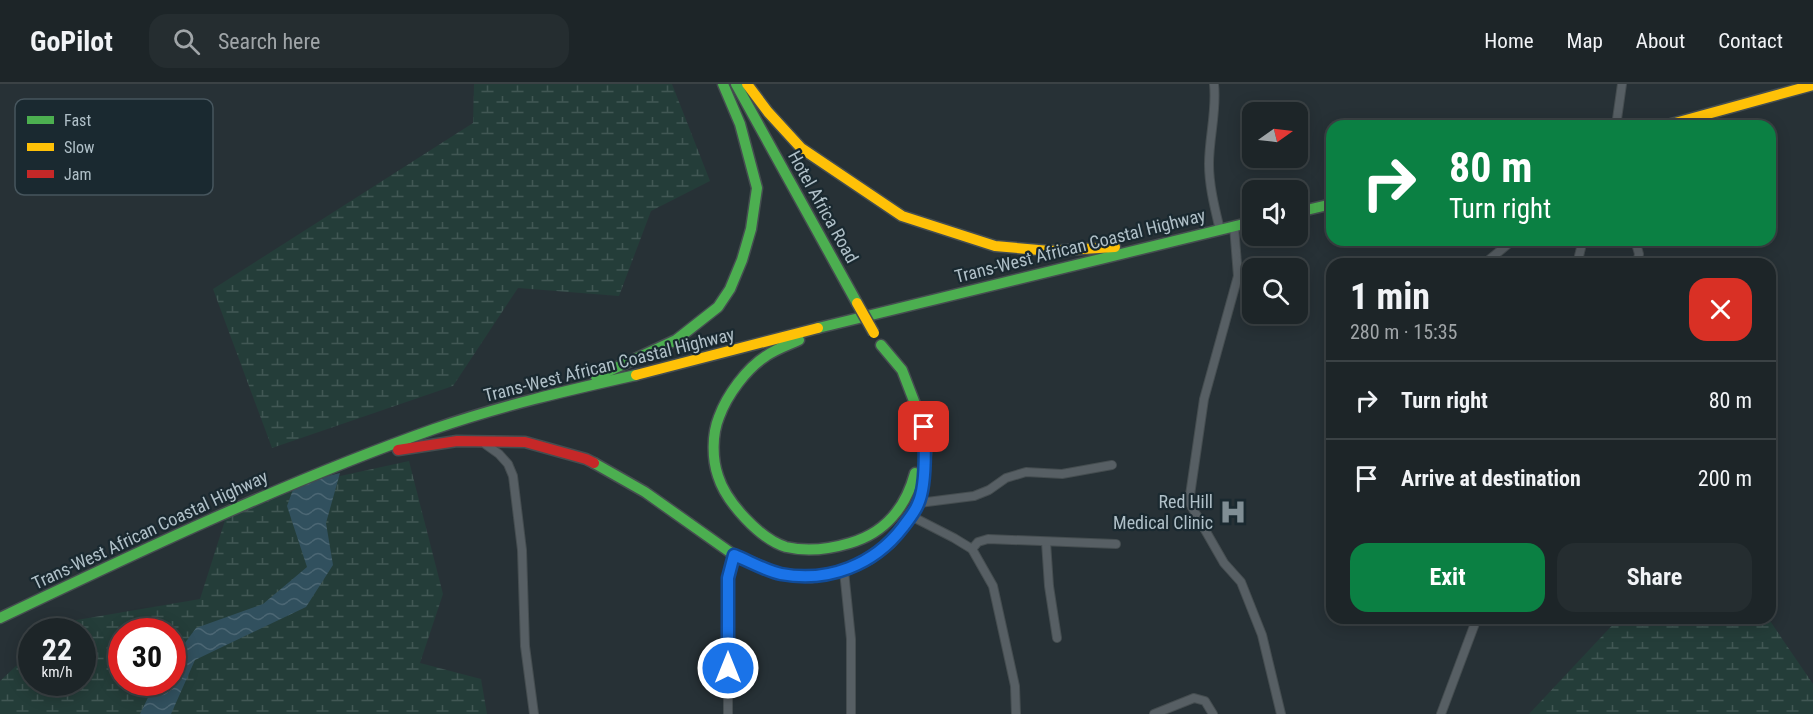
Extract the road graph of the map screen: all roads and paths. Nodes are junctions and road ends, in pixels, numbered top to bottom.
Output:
1 (723, 84) edge
2 (736, 84) edge
3 (747, 84) edge
4 (1214, 84) edge
5 (1622, 84) edge
6 (1813, 85) edge
7 (1617, 120) edge
8 (1686, 120) edge
9 (1326, 205) edge
10 (1308, 210) edge
11 (1242, 224) edge
12 (1234, 226) junction
13 (1220, 230) junction
14 (1204, 234) junction
15 (1506, 246) edge
16 (1491, 258) edge
17 (838, 323) junction
18 (881, 345) junction
19 (565, 391) junction
20 (480, 440) junction
21 (369, 454) junction
22 (1112, 465) dead end
23 (919, 503) junction
24 (911, 516) junction
25 (1046, 542) junction
26 (1116, 544) dead end
27 (972, 549) junction
28 (734, 555) junction
29 (844, 571) junction
30 (0, 618) edge
31 (1475, 624) edge
32 (1057, 638) dead end
33 (534, 714) edge
34 (728, 714) edge
35 (851, 714) edge
36 (1016, 714) edge
37 (1154, 714) edge
38 (1213, 714) edge
39 (1281, 714) edge
40 (1441, 714) edge

1 - 19 main road
2 - 18 main road, Hotel Africa Road, bridge
3 - 14 main road
4 - 13 street
5 - 7 street
6 - 8 main road
9 - 10 main road
11 - 12 main road, Trans-West African Coastal Highway
12 - 13 main road, Trans-West African Coastal Highway
12 - 39 street
13 - 14 main road, Trans-West African Coastal Highway
14 - 17 main road, Trans-West African Coastal Highway
15 - 16 street
17 - 18 main road
17 - 19 main road, Trans-West African Coastal Highway
18 - 23 main road
19 - 21 main road, Trans-West African Coastal Highway
20 - 21 main road
20 - 28 main road
20 - 33 street
21 - 30 main road, Trans-West African Coastal Highway
22 - 23 street
23 - 24 main road
24 - 27 street
24 - 29 main road
25 - 26 street
25 - 27 street
25 - 32 street
27 - 36 street
28 - 29 main road
28 - 34 street
29 - 35 street
31 - 40 street
37 - 38 street

